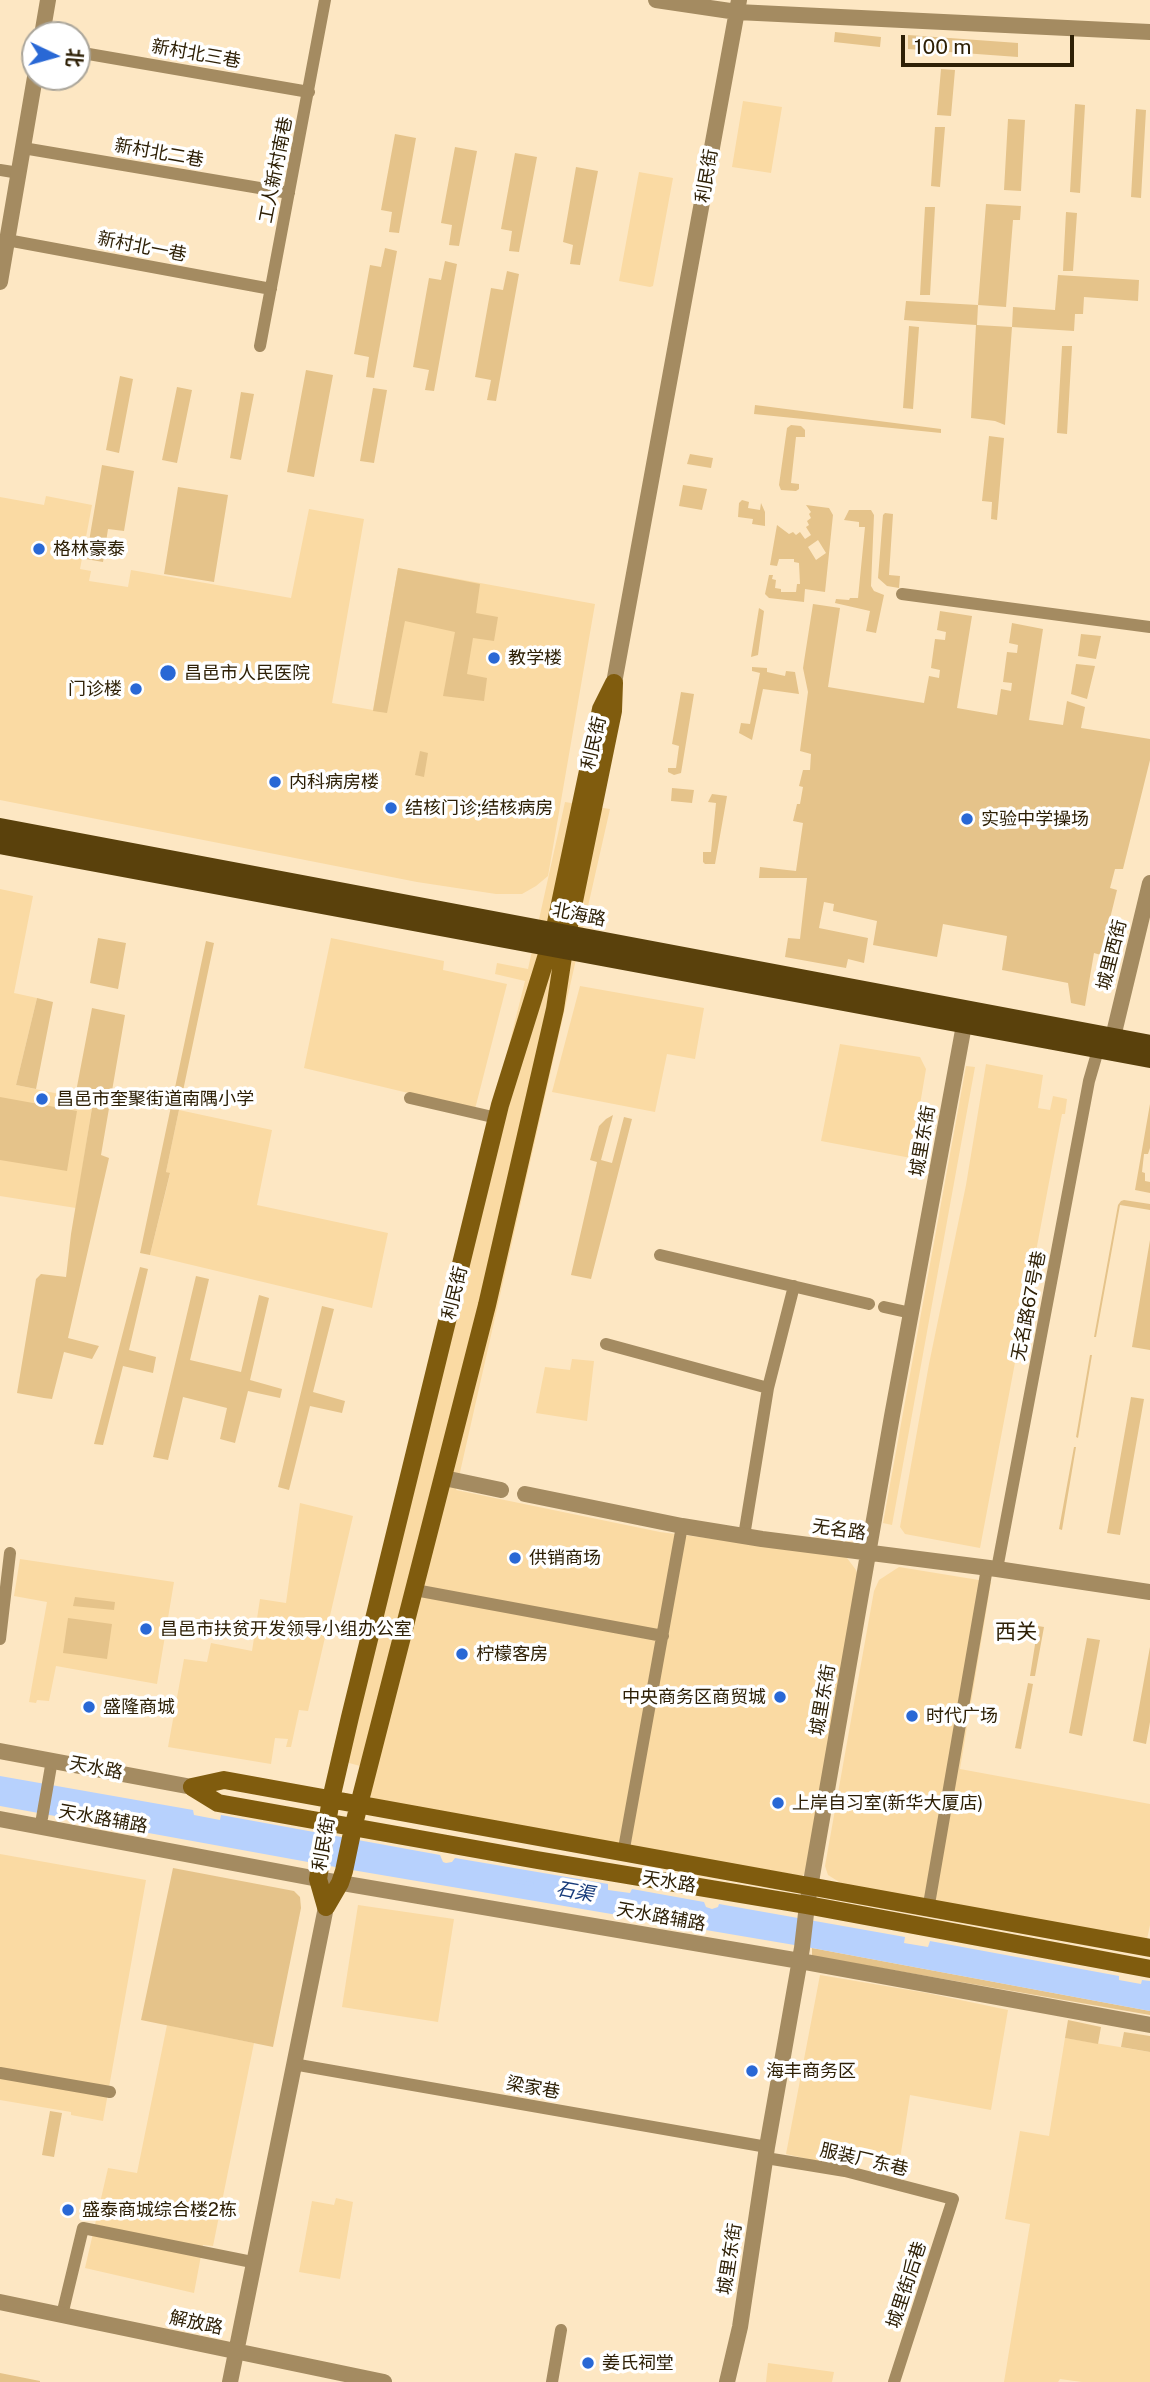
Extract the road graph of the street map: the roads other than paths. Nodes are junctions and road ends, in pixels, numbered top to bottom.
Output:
1 (48, 0) edge
2 (324, 0) edge
3 (656, 0) edge
4 (738, 6) edge
5 (44, 21) edge
6 (1150, 32) edge
7 (91, 54) edge
8 (33, 91) edge
9 (309, 92) junction
10 (23, 148) junction
11 (0, 170) edge
12 (19, 173) junction
13 (289, 193) junction
14 (7, 240) junction
15 (0, 282) edge
16 (271, 289) junction
17 (260, 346) dead end
18 (902, 594) dead end
19 (1150, 627) edge
20 (614, 682) joint
21 (0, 827) edge
22 (0, 845) edge
23 (1150, 883) edge
24 (559, 941) junction
25 (964, 1025) junction
26 (1113, 1037) junction
27 (1150, 1044) edge
28 (1098, 1049) junction
29 (1150, 1059) edge
30 (410, 1098) dead end
31 (497, 1118) junction
32 (660, 1255) dead end
33 (794, 1286) junction
34 (869, 1304) dead end
35 (884, 1307) dead end
36 (911, 1313) junction
37 (606, 1343) dead end
38 (768, 1388) junction
39 (444, 1478) junction
40 (501, 1490) dead end
41 (524, 1494) dead end
42 (682, 1526) junction
43 (744, 1536) junction
44 (10, 1553) dead end
45 (868, 1554) junction
46 (992, 1569) junction
47 (415, 1590) junction
48 (1150, 1592) edge
49 (663, 1636) junction
50 (0, 1639) edge
51 (0, 1751) edge
52 (52, 1760) junction
53 (192, 1787) junction
54 (331, 1799) junction
55 (360, 1805) junction
56 (42, 1818) dead end
57 (0, 1819) edge
58 (328, 1826) junction
59 (352, 1832) junction
60 (623, 1854) junction
61 (318, 1873) junction
62 (342, 1877) junction
63 (808, 1903) junction
64 (326, 1907) junction
65 (928, 1910) junction
66 (1150, 1948) edge
67 (801, 1954) junction
68 (1150, 1969) edge
69 (1150, 2025) edge
70 (293, 2064) junction
71 (0, 2073) edge
72 (110, 2092) dead end
73 (766, 2153) junction
74 (953, 2199) joint
75 (252, 2262) junction
76 (0, 2302) edge
77 (62, 2315) junction
78 (561, 2330) dead end
79 (235, 2351) junction
80 (230, 2382) edge
81 (384, 2382) edge
82 (552, 2382) edge
83 (727, 2382) edge
84 (894, 2382) edge

1 - 5 street
2 - 9 street, 工人新村南巷
3 - 4 street
4 - 6 street
4 - 20 street, 利民街
7 - 9 street, 新村北三巷
8 - 10 street
9 - 13 street, 工人新村南巷
10 - 12 street
10 - 13 street, 新村北二巷
11 - 12 street
12 - 14 street
13 - 16 street, 工人新村南巷
14 - 15 street
14 - 16 street, 新村北一巷
16 - 17 street, 工人新村南巷
18 - 19 street
20 - 24 main road, 利民街
21 - 24 main road, 北海路
22 - 24 main road, 北海路
23 - 26 street, 城里西街
24 - 25 main road, 北海路
24 - 26 main road, 北海路
24 - 31 main road, 利民街
24 - 39 main road, 利民街
25 - 28 main road, 北海路
25 - 36 street, 城里东街
26 - 27 main road, 北海路
28 - 29 main road, 北海路
28 - 46 street, 无名路67号巷
30 - 31 street
31 - 54 main road, 利民街
32 - 33 street
33 - 34 street
33 - 38 street
35 - 36 street
36 - 45 street, 城里东街
37 - 38 street
38 - 43 street
39 - 40 street
39 - 47 main road, 利民街
41 - 42 street, 无名路
42 - 43 street, 无名路
42 - 49 street
43 - 45 street, 无名路
44 - 50 street
45 - 46 street, 无名路
45 - 63 street, 城里东街
46 - 48 street, 无名路
46 - 65 street, 无名路67号巷
47 - 49 street
47 - 55 main road, 利民街
49 - 60 street
51 - 52 street, 天水路
52 - 53 street, 天水路
52 - 56 street
53 - 54 main road, 天水路
53 - 58 main road, 天水路
54 - 55 main road, 天水路
54 - 58 main road, 利民街
55 - 59 main road, 利民街
55 - 60 main road, 天水路
57 - 61 street, 天水路辅路
58 - 59 main road, 天水路
58 - 61 main road, 利民街
59 - 62 main road, 利民街
59 - 63 main road, 天水路
60 - 63 main road, 天水路
61 - 62 street, 天水路辅路
61 - 64 main road, 利民街
62 - 64 main road, 利民街
62 - 67 street, 天水路辅路
63 - 65 main road, 天水路
63 - 67 street, 城里东街
63 - 68 main road, 天水路
64 - 70 street, 利民街
65 - 66 main road, 天水路
67 - 69 street, 天水路辅路
67 - 73 street, 城里东街
70 - 73 street, 梁家巷
70 - 75 street, 利民街
71 - 72 street
73 - 74 street, 服装厂东巷
73 - 83 street, 城里东街
74 - 84 street, 城里街后巷
75 - 77 street
75 - 79 street, 利民街
76 - 77 street, 解放路
77 - 79 street, 解放路
78 - 82 street
79 - 80 street, 利民街
79 - 81 street, 解放路

